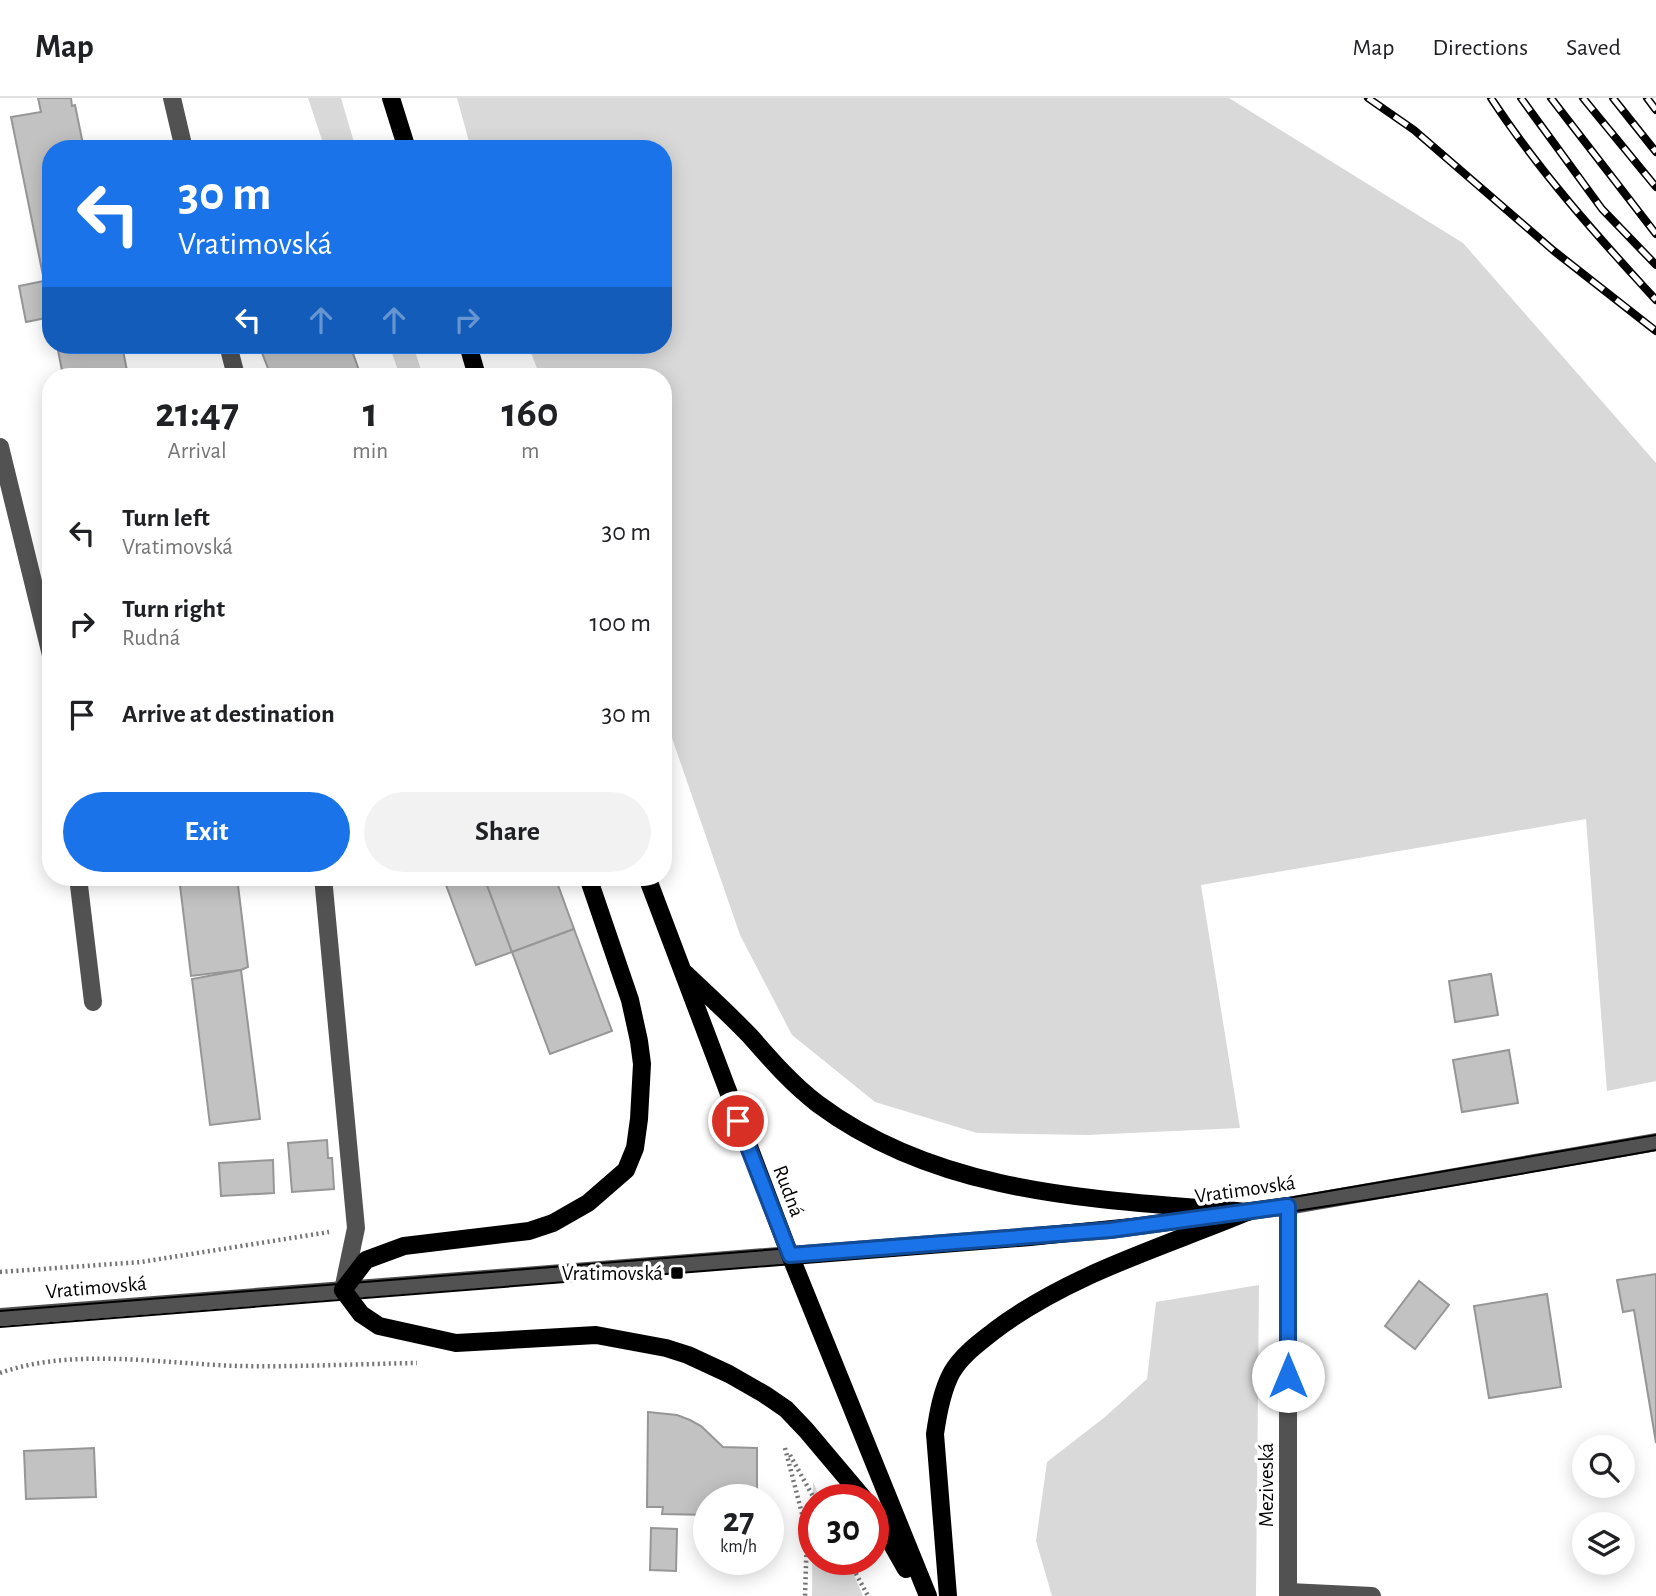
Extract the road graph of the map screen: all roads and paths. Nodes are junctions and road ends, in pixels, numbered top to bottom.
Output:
1 (172, 98) edge
2 (391, 98) edge
3 (182, 140) edge
4 (404, 140) edge
5 (0, 447) edge
6 (42, 616) edge
7 (79, 886) edge
8 (324, 886) edge
9 (591, 886) edge
10 (650, 886) edge
11 (681, 969) junction
12 (93, 1002) dead end
13 (1656, 1142) edge
14 (1288, 1206) junction
15 (1248, 1212) junction
16 (356, 1228) junction
17 (790, 1255) junction
18 (0, 1272) edge
19 (343, 1290) junction
20 (0, 1317) edge
21 (426, 1363) dead end
22 (0, 1373) edge
23 (806, 1484) edge
24 (852, 1484) edge
25 (798, 1498) edge
26 (889, 1540) edge
27 (806, 1575) edge
28 (857, 1575) edge
29 (1289, 1594) edge
30 (805, 1596) edge
31 (868, 1596) edge
32 (920, 1596) edge
33 (928, 1596) edge
34 (948, 1596) edge
35 (1372, 1596) edge

1 - 3 street
2 - 4 main road
5 - 6 street
7 - 12 street
8 - 16 street
9 - 19 main road
10 - 11 main road, Rudná
11 - 15 main road
11 - 17 main road, Rudná
13 - 14 street, Vratimovská
14 - 15 street, Vratimovská
14 - 29 street, Meziveská
15 - 17 street, Vratimovská
15 - 34 main road
16 - 18 path
16 - 19 street
17 - 19 street, Vratimovská
17 - 33 main road, Rudná
19 - 20 street, Vratimovská
19 - 24 main road
21 - 22 path
23 - 25 path
26 - 32 main road
27 - 30 path
28 - 31 path
29 - 35 street

